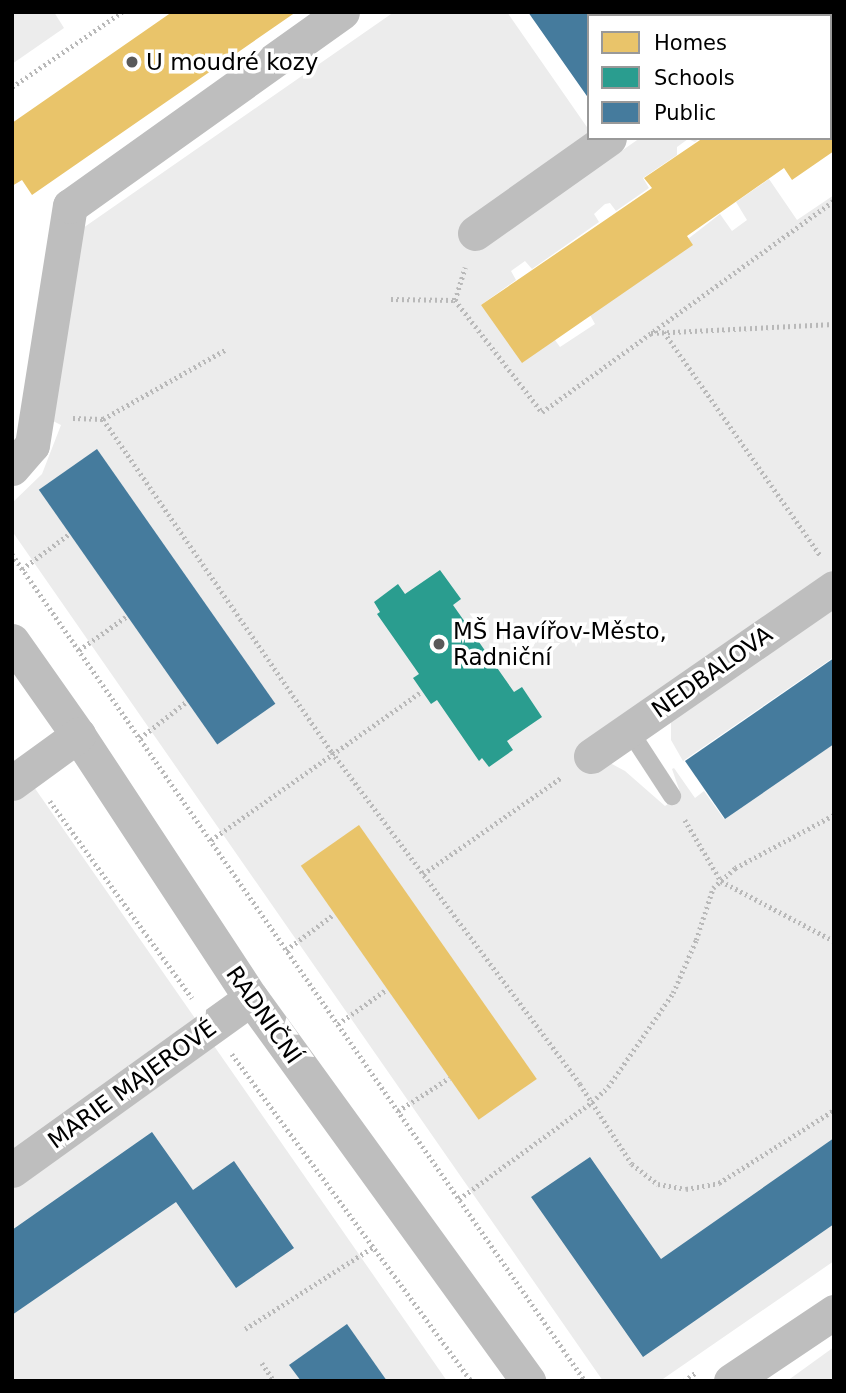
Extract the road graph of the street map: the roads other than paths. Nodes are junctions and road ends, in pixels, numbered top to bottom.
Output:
1 (342, 12) edge
2 (606, 140) edge
3 (475, 233) dead end
4 (12, 468) edge
5 (830, 575) edge
6 (12, 641) edge
7 (629, 730) junction
8 (78, 735) junction
9 (591, 757) road end
10 (21, 777) edge
11 (672, 796) road end
12 (251, 998) junction
13 (12, 1170) edge
14 (834, 1312) edge
15 (528, 1381) edge
16 (731, 1381) edge

1 - 4 street
2 - 3 street
5 - 7 street, NEDBALOVA
6 - 8 street, RADNIČNÍ
7 - 9 street, NEDBALOVA
7 - 11 lane
8 - 10 street
8 - 12 street, RADNIČNÍ
12 - 13 street, MARIE MAJEROVÉ
12 - 15 street, RADNIČNÍ
14 - 16 street

